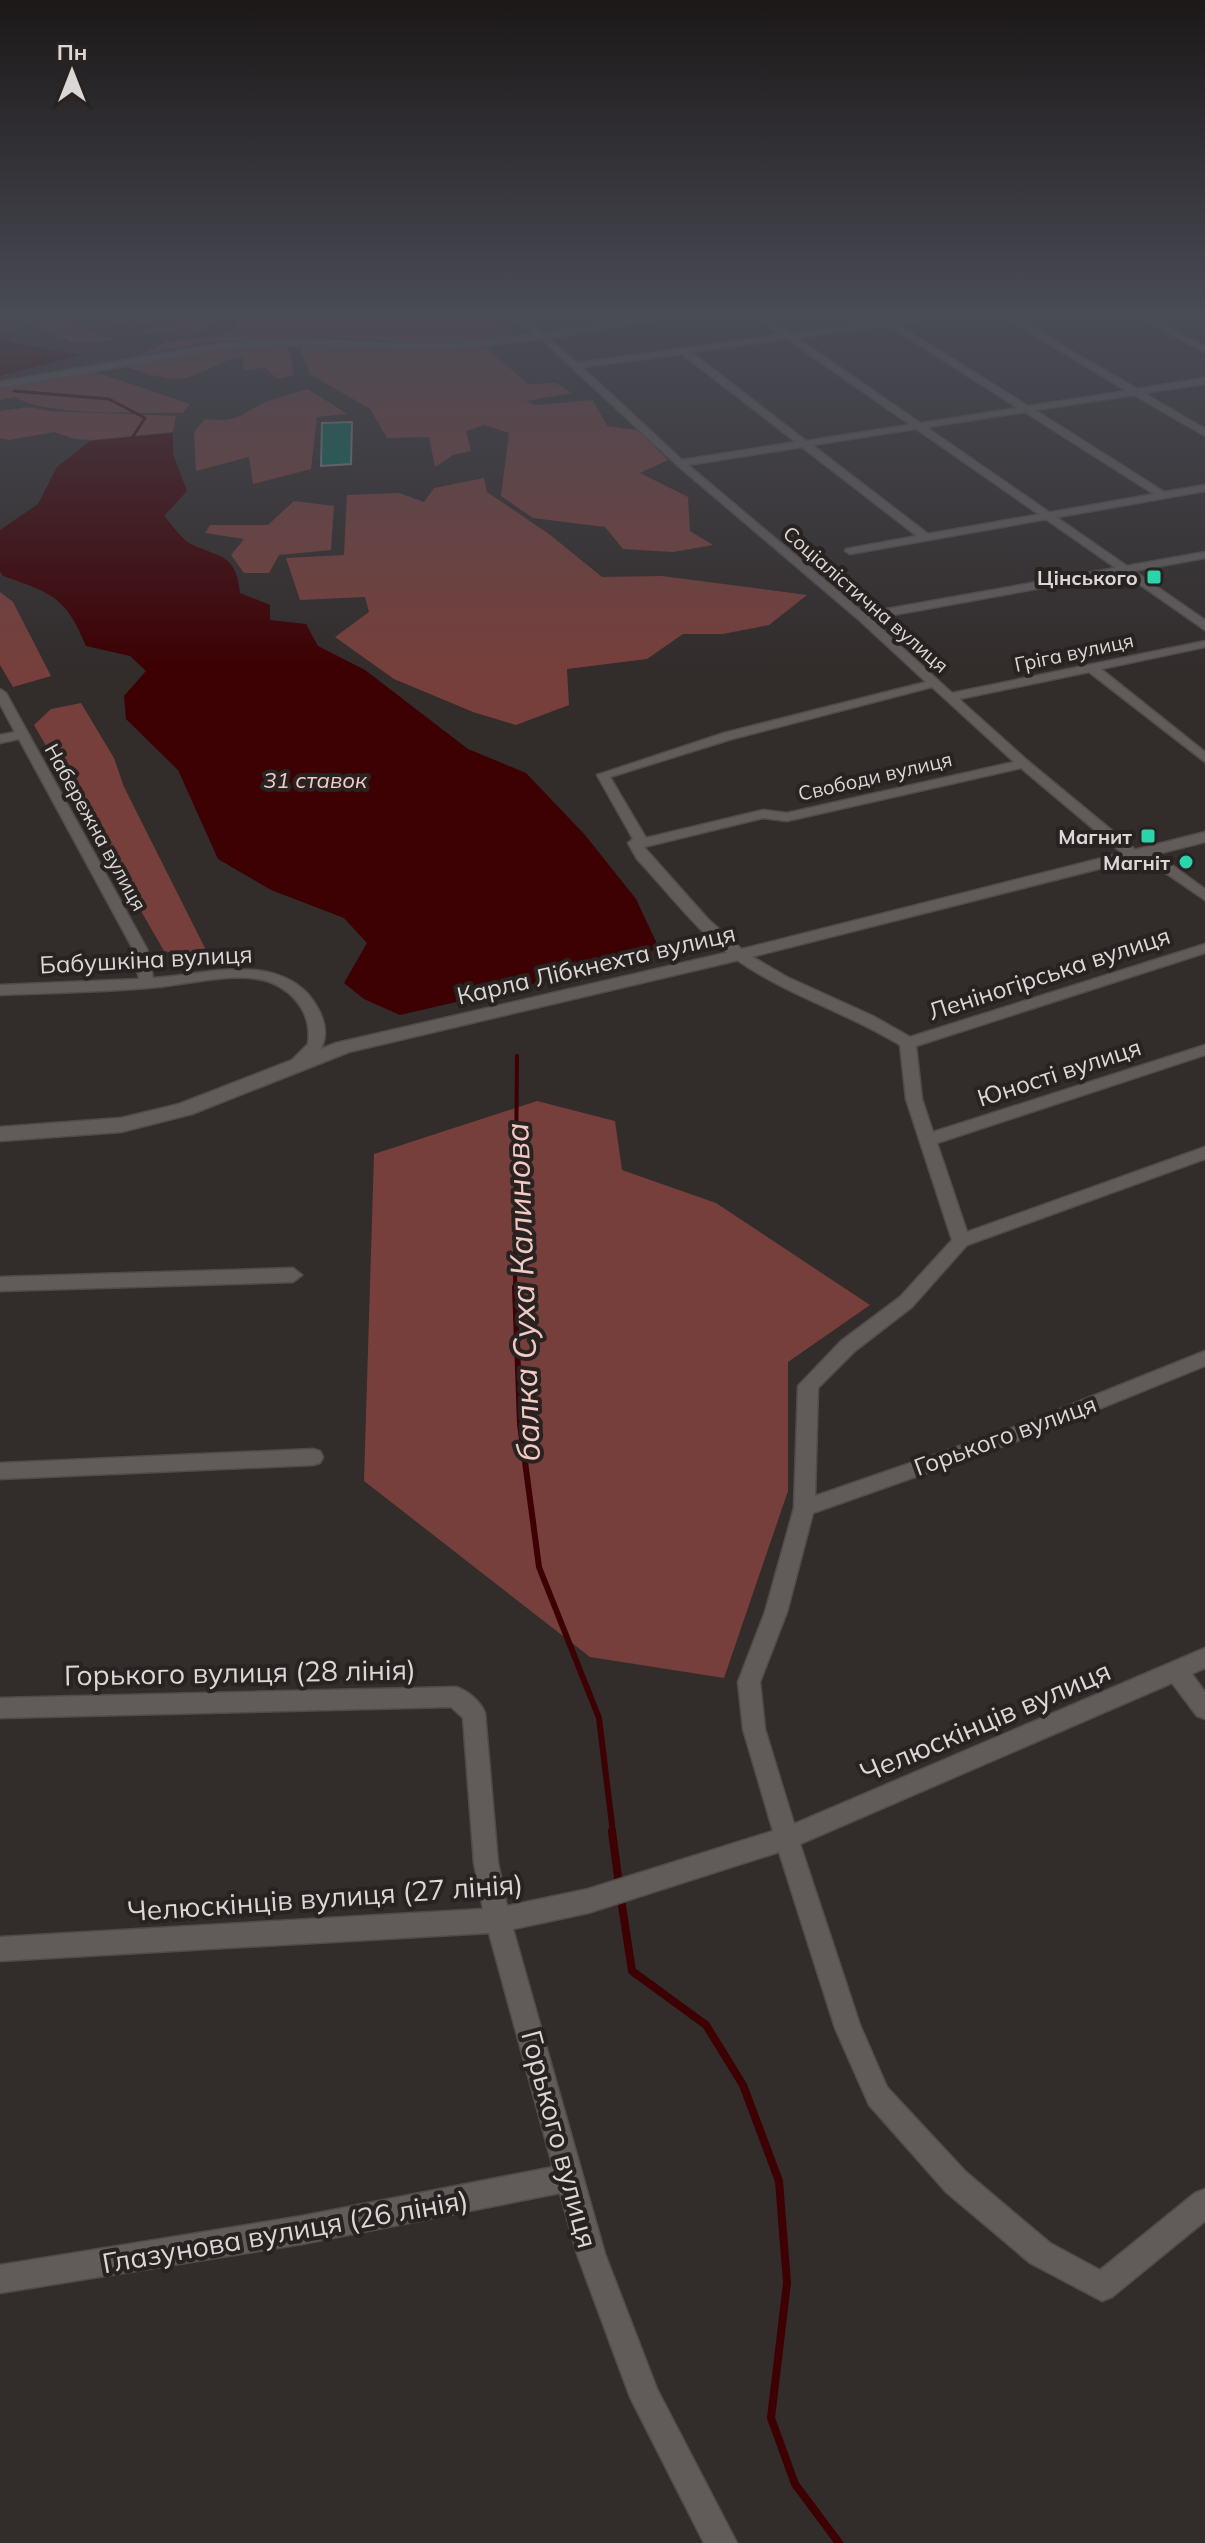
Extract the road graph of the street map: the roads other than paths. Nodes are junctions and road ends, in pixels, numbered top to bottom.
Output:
1 (646, 432) edge
2 (785, 432) edge
3 (879, 432) edge
4 (924, 432) edge
5 (1060, 432) edge
6 (806, 443) junction
7 (680, 463) junction
8 (1205, 488) edge
9 (1162, 495) junction
10 (1046, 517) junction
11 (926, 538) junction
12 (850, 551) dead end
13 (1205, 555) edge
14 (1122, 570) junction
15 (862, 617) junction
16 (1205, 626) edge
17 (1205, 644) edge
18 (1091, 667) junction
19 (935, 683) junction
20 (0, 693) edge
21 (950, 697) junction
22 (22, 734) junction
23 (0, 739) edge
24 (1205, 758) edge
25 (1023, 764) junction
26 (1205, 837) edge
27 (642, 843) junction
28 (1133, 855) junction
29 (1205, 896) edge
30 (1205, 948) edge
31 (739, 955) junction
32 (147, 984) junction
33 (0, 990) edge
34 (908, 1043) junction
35 (1205, 1050) edge
36 (296, 1064) junction
37 (0, 1134) edge
38 (927, 1140) junction
39 (1205, 1153) edge
40 (961, 1241) junction
41 (293, 1275) dead end
42 (0, 1284) edge
43 (1205, 1358) edge
44 (313, 1457) dead end
45 (0, 1471) edge
46 (804, 1508) junction
47 (1205, 1658) edge
48 (1176, 1671) junction
49 (0, 1708) edge
50 (1205, 1709) edge
51 (474, 1713) joint
52 (788, 1838) junction
53 (498, 1920) junction
54 (0, 1949) edge
55 (569, 2178) junction
56 (1205, 2203) edge
57 (0, 2279) edge
58 (713, 2540) edge

1 - 7 street, Соціалістична вулиця
2 - 6 street
3 - 6 street
4 - 10 street
5 - 9 street
6 - 7 street
6 - 11 street
7 - 15 street, Соціалістична вулиця
8 - 9 street
9 - 10 street
10 - 11 street
10 - 14 street
11 - 12 street
13 - 14 street
14 - 15 street
14 - 16 street
15 - 19 street, Соціалістична вулиця
17 - 18 street, Гріга вулиця
18 - 21 street, Гріга вулиця
18 - 24 street
19 - 21 street, Соціалістична вулиця
19 - 27 street
20 - 22 street, Набережна вулиця
21 - 25 street, Соціалістична вулиця
22 - 23 street
22 - 32 street, Набережна вулиця
25 - 27 street, Свободи вулиця
25 - 28 street, Соціалістична вулиця
26 - 28 street, Карла Лібкнехта вулиця
27 - 31 street
28 - 29 street, Соціалістична вулиця
28 - 31 street, Карла Лібкнехта вулиця
30 - 34 street, Леніногірська вулиця
31 - 34 street
31 - 36 street, Карла Лібкнехта вулиця
32 - 33 street, Бабушкіна вулиця
32 - 36 street, Бабушкіна вулиця
34 - 38 street
35 - 38 street, Юності вулиця
36 - 37 street, Карла Лібкнехта вулиця
38 - 40 street
39 - 40 street
40 - 46 street
41 - 42 street
43 - 46 street, Горького вулиця
44 - 45 street
46 - 52 street
47 - 48 street, Челюскінців вулиця
48 - 50 street
48 - 52 street, Челюскінців вулиця
49 - 51 street, Горького вулиця (28 лiнiя)
51 - 53 street, Горького вулиця
52 - 53 street, Челюскінців вулиця (27 лiнiя)
52 - 56 street
53 - 54 street, Челюскінців вулиця (27 лiнiя)
53 - 55 street, Горького вулиця
55 - 57 street, Глазунова вулиця (26 лiнiя)
55 - 58 street, Горького вулиця

